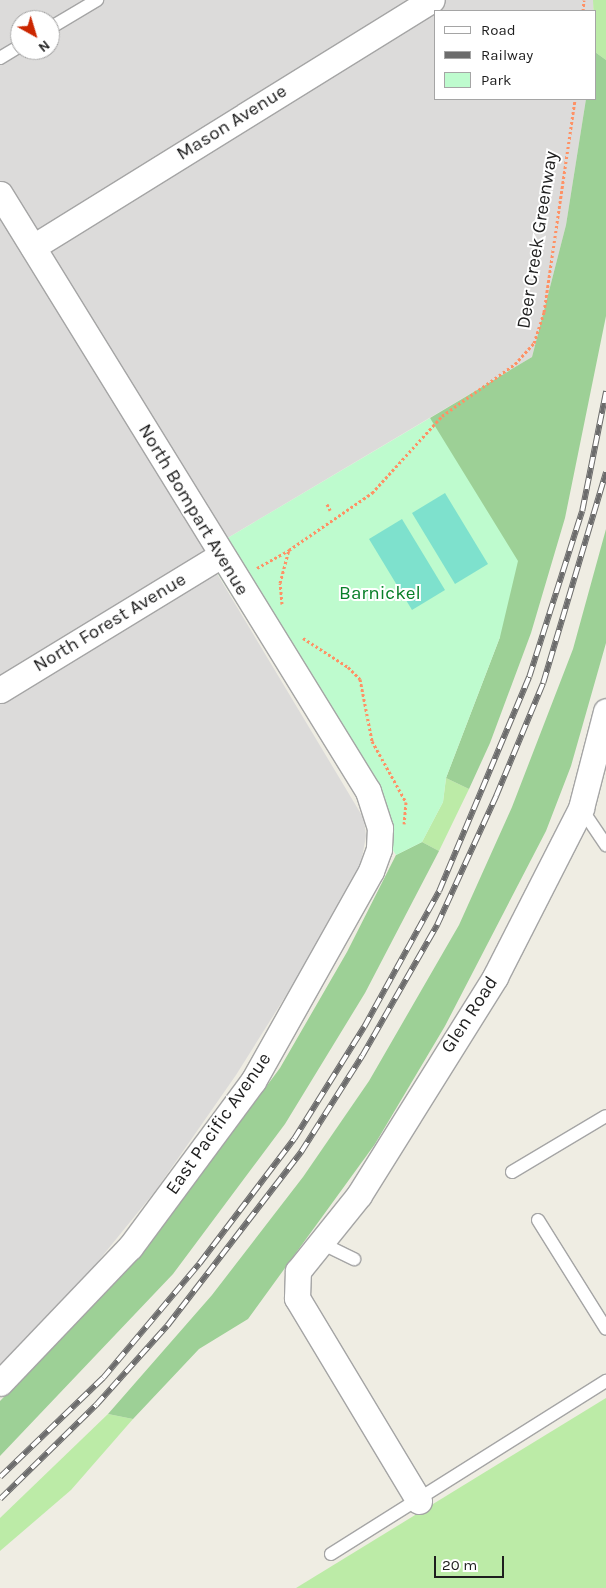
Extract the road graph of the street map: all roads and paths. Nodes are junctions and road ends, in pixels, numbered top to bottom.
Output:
1 (97, 0) edge
2 (432, 0) edge
3 (60, 22) edge
4 (575, 100) edge
5 (0, 194) edge
6 (32, 247) junction
7 (326, 504) dead end
8 (330, 510) dead end
9 (289, 550) junction
10 (221, 555) junction
11 (236, 581) junction
12 (284, 610) dead end
13 (300, 636) dead end
14 (0, 690) edge
15 (606, 711) edge
16 (581, 808) junction
17 (380, 828) junction
18 (606, 845) edge
19 (606, 1116) edge
20 (512, 1172) dead end
21 (538, 1220) dead end
22 (320, 1243) junction
23 (354, 1259) dead end
24 (606, 1329) edge
25 (606, 1382) edge
26 (0, 1383) edge
27 (419, 1501) junction
28 (331, 1554) dead end

1 - 3 lane
2 - 6 street, Mason Avenue
4 - 9 path, Deer Creek Greenway
5 - 6 street, North Bompart Avenue
6 - 10 street, North Bompart Avenue
7 - 8 path
9 - 11 path, Deer Creek Greenway
9 - 12 path
10 - 11 street, North Bompart Avenue
10 - 14 street, North Forest Avenue
11 - 17 street, North Bompart Avenue
13 - 17 path
15 - 16 street, Glen Road
16 - 18 lane
16 - 22 street, Glen Road
17 - 26 street, East Pacific Avenue
19 - 20 lane
21 - 24 lane
22 - 23 lane
22 - 27 street, Glen Road
25 - 27 lane
27 - 28 lane

